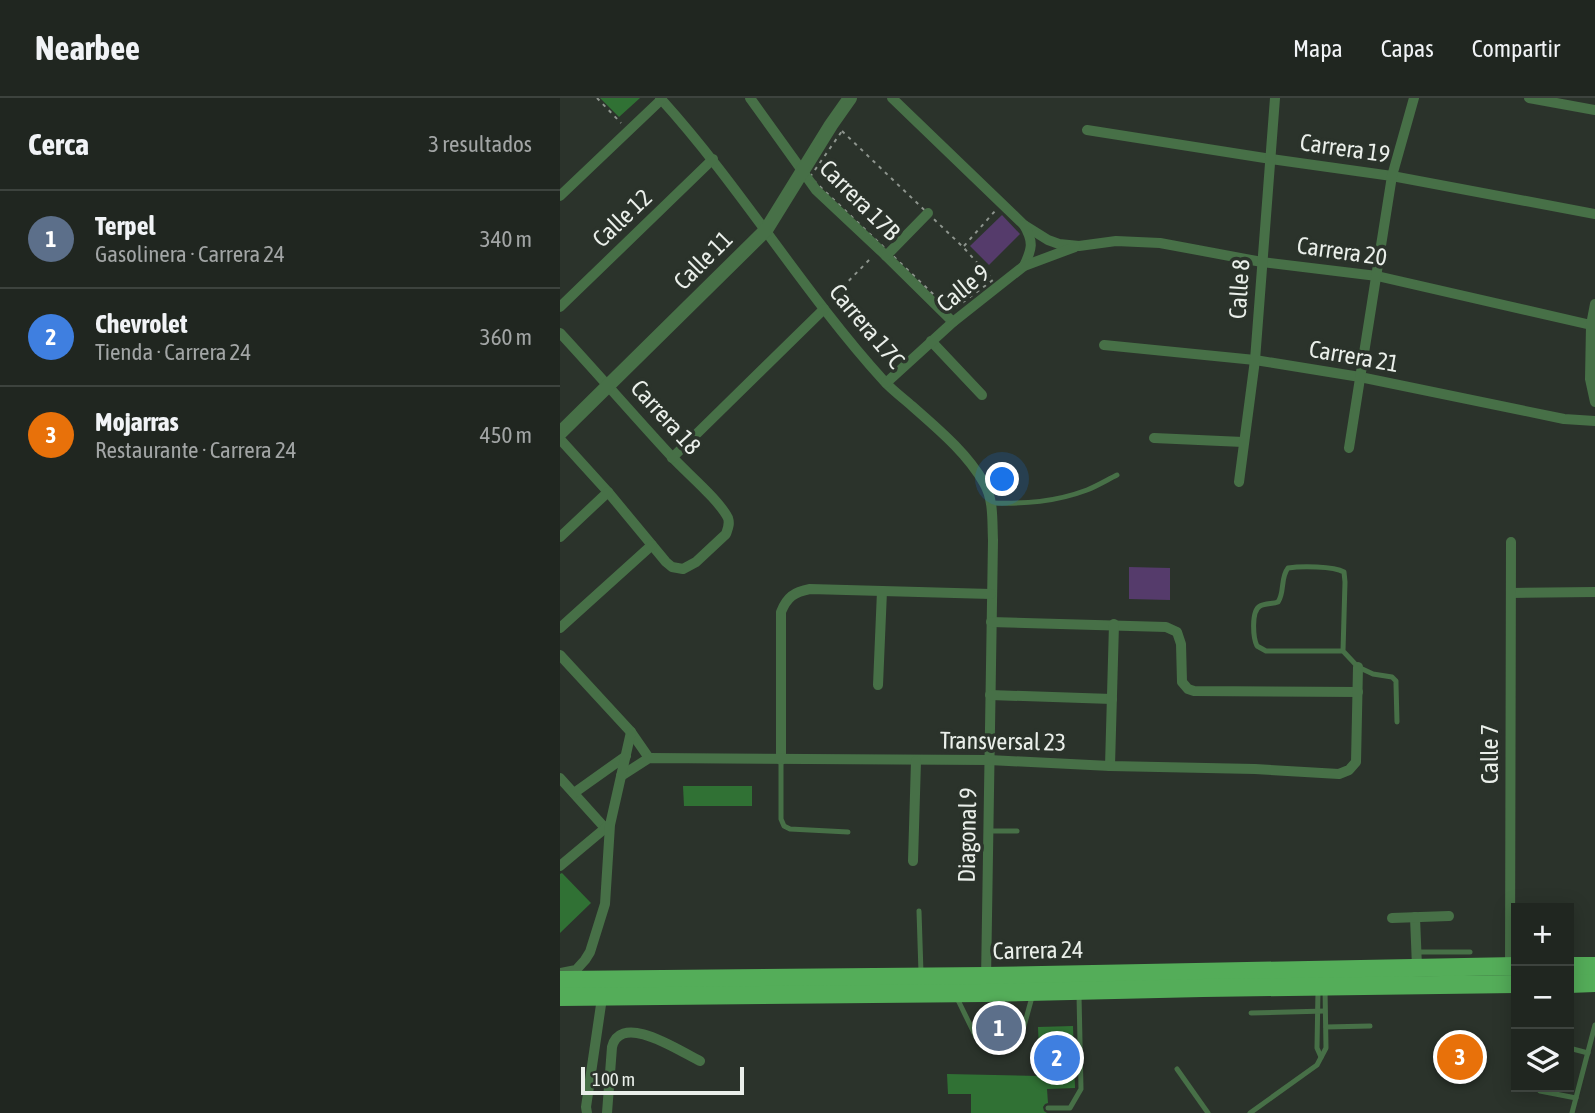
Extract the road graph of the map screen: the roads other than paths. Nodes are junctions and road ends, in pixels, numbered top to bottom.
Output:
1 (750, 98) edge
2 (850, 98) edge
3 (892, 98) edge
4 (1275, 98) edge
5 (1414, 98) edge
6 (1529, 98) edge
7 (661, 99) edge
8 (1595, 110) edge
9 (1087, 130) dead end
10 (713, 159) junction
11 (1271, 159) junction
12 (802, 172) junction
13 (1392, 176) junction
14 (560, 196) edge
15 (928, 213) road end
16 (1595, 214) edge
17 (1024, 225) junction
18 (766, 230) junction
19 (1079, 246) junction
20 (884, 254) junction
21 (1262, 261) junction
22 (1024, 266) junction
23 (1377, 276) junction
24 (1595, 304) edge
25 (560, 307) edge
26 (823, 308) junction
27 (953, 322) junction
28 (1593, 324) edge
29 (560, 333) edge
30 (931, 341) junction
31 (1104, 345) dead end
32 (1255, 360) junction
33 (1360, 377) junction
34 (886, 383) junction
35 (609, 385) junction
36 (982, 395) dead end
37 (1595, 402) edge
38 (1595, 421) edge
39 (560, 433) edge
40 (560, 439) edge
41 (1154, 439) dead end
42 (1243, 442) junction
43 (1349, 448) dead end
44 (673, 458) junction
45 (1117, 475) dead end
46 (1239, 482) dead end
47 (608, 492) junction
48 (992, 503) junction
49 (560, 537) edge
50 (1511, 542) dead end
51 (652, 545) junction
52 (883, 591) junction
53 (1595, 592) edge
54 (1511, 593) junction
55 (992, 594) junction
56 (991, 622) junction
57 (1114, 624) junction
58 (560, 628) edge
59 (1343, 651) junction
60 (560, 655) edge
61 (1358, 667) junction
62 (878, 685) dead end
63 (1358, 692) junction
64 (990, 695) junction
65 (1112, 699) junction
66 (1397, 722) dead end
67 (631, 732) junction
68 (626, 756) junction
69 (649, 758) junction
70 (781, 760) junction
71 (989, 760) junction
72 (916, 761) junction
73 (1110, 766) junction
74 (621, 776) junction
75 (561, 783) edge
76 (574, 793) junction
77 (607, 826) junction
78 (988, 831) junction
79 (1017, 831) dead end
80 (848, 832) dead end
81 (913, 860) dead end
82 (560, 866) edge
83 (1513, 903) edge
84 (919, 911) dead end
85 (1449, 916) dead end
86 (1415, 917) junction
87 (1392, 918) dead end
88 (1470, 952) dead end
89 (1416, 960) junction
90 (1511, 966) edge
91 (1574, 966) edge
92 (1595, 966) edge
93 (560, 973) edge
94 (920, 976) junction
95 (560, 980) edge
96 (1595, 983) edge
97 (1511, 984) edge
98 (1574, 984) edge
99 (986, 985) junction
100 (1321, 987) junction
101 (604, 988) junction
102 (1079, 991) junction
103 (1033, 992) junction
104 (955, 993) junction
105 (560, 997) edge
106 (1318, 1011) junction
107 (1325, 1011) junction
108 (1251, 1013) dead end
109 (1595, 1025) edge
110 (1370, 1026) dead end
111 (1326, 1027) junction
112 (993, 1037) dead end
113 (1006, 1037) dead end
114 (1574, 1049) edge
115 (1588, 1053) junction
116 (1321, 1057) junction
117 (700, 1061) dead end
118 (1177, 1069) dead end
119 (1545, 1092) edge
120 (1576, 1098) junction
121 (1048, 1108) dead end
122 (587, 1113) edge
123 (607, 1113) edge
124 (1209, 1113) edge
125 (1250, 1113) edge
126 (1572, 1113) edge

1 - 12 street, Carrera 17B
2 - 12 street, Calle 11
3 - 17 street
4 - 11 street, Calle 8
5 - 13 street
6 - 8 street
7 - 10 street, Carrera 17C
7 - 14 street
9 - 11 street, Carrera 19
10 - 18 street, Carrera 17C
10 - 25 street, Calle 12
11 - 13 street, Carrera 19
11 - 21 street, Calle 8
12 - 18 street, Calle 11
12 - 20 street, Carrera 17B
13 - 16 street, Carrera 19
13 - 23 street
15 - 20 street
17 - 19 street
17 - 22 street
18 - 26 street, Carrera 17C
18 - 35 street, Calle 11
19 - 21 street, Carrera 20
19 - 22 street, Calle 9
20 - 27 street, Carrera 17B
21 - 23 street, Carrera 20
21 - 32 street, Calle 8
22 - 27 street, Calle 9
23 - 28 street, Carrera 20
23 - 33 street
24 - 28 street
26 - 34 street, Carrera 17C
26 - 44 street
27 - 30 street, Calle 9
28 - 37 street
29 - 35 street, Carrera 18
30 - 34 street, Calle 9
30 - 36 street
31 - 32 street, Carrera 21
32 - 33 street, Carrera 21
32 - 42 street, Calle 8
33 - 38 street, Carrera 21
33 - 43 street
34 - 48 street, Carrera 17C
35 - 39 street, Calle 11
35 - 44 street, Carrera 18
40 - 47 street
41 - 42 street
42 - 46 street, Calle 8
44 - 51 street, Carrera 18
45 - 48 lane
47 - 49 street
47 - 51 street
48 - 55 street, Carrera 17C
50 - 54 street, Calle 7
51 - 58 street
52 - 55 street
52 - 62 street
52 - 70 street
53 - 54 street
54 - 83 street, Calle 7
55 - 56 street, Diagonal 9
56 - 57 street
56 - 64 street, Diagonal 9
57 - 63 street
57 - 65 street
59 - 59 lane
59 - 61 lane
60 - 67 street
61 - 63 street
61 - 66 lane
63 - 73 street, Transversal 23
64 - 65 street
64 - 71 street, Diagonal 9
65 - 73 street
67 - 68 street
67 - 69 street
68 - 74 street
68 - 76 street
69 - 70 street, Transversal 23
69 - 74 street
70 - 72 street, Transversal 23
70 - 80 lane
71 - 72 street, Transversal 23
71 - 73 street, Transversal 23
71 - 78 street, Diagonal 9
72 - 81 street
74 - 77 street
75 - 76 street
76 - 77 street
77 - 82 street
77 - 93 street
78 - 79 lane
78 - 99 street, Diagonal 9
84 - 94 lane
85 - 86 street
86 - 87 street
86 - 89 street
88 - 89 lane
89 - 90 main road, Carrera 24
89 - 99 main road, Carrera 24
91 - 92 main road
94 - 99 main road, Carrera 24
94 - 101 main road, Carrera 24
95 - 101 main road, Carrera 24
96 - 98 main road
97 - 100 main road, Carrera 24
99 - 103 main road, Carrera 24
99 - 104 main road, Carrera 24
100 - 102 main road, Carrera 24
100 - 106 lane
100 - 107 lane
101 - 104 main road, Carrera 24
101 - 105 main road, Carrera 24
101 - 122 street
102 - 103 main road, Carrera 24
102 - 121 lane
103 - 113 lane
104 - 112 lane
106 - 107 lane
106 - 108 lane
106 - 116 lane
107 - 111 lane
109 - 115 lane
110 - 111 lane
111 - 116 lane
114 - 115 lane
115 - 120 lane
116 - 125 lane
117 - 123 street
118 - 124 lane
119 - 120 lane
120 - 126 lane

